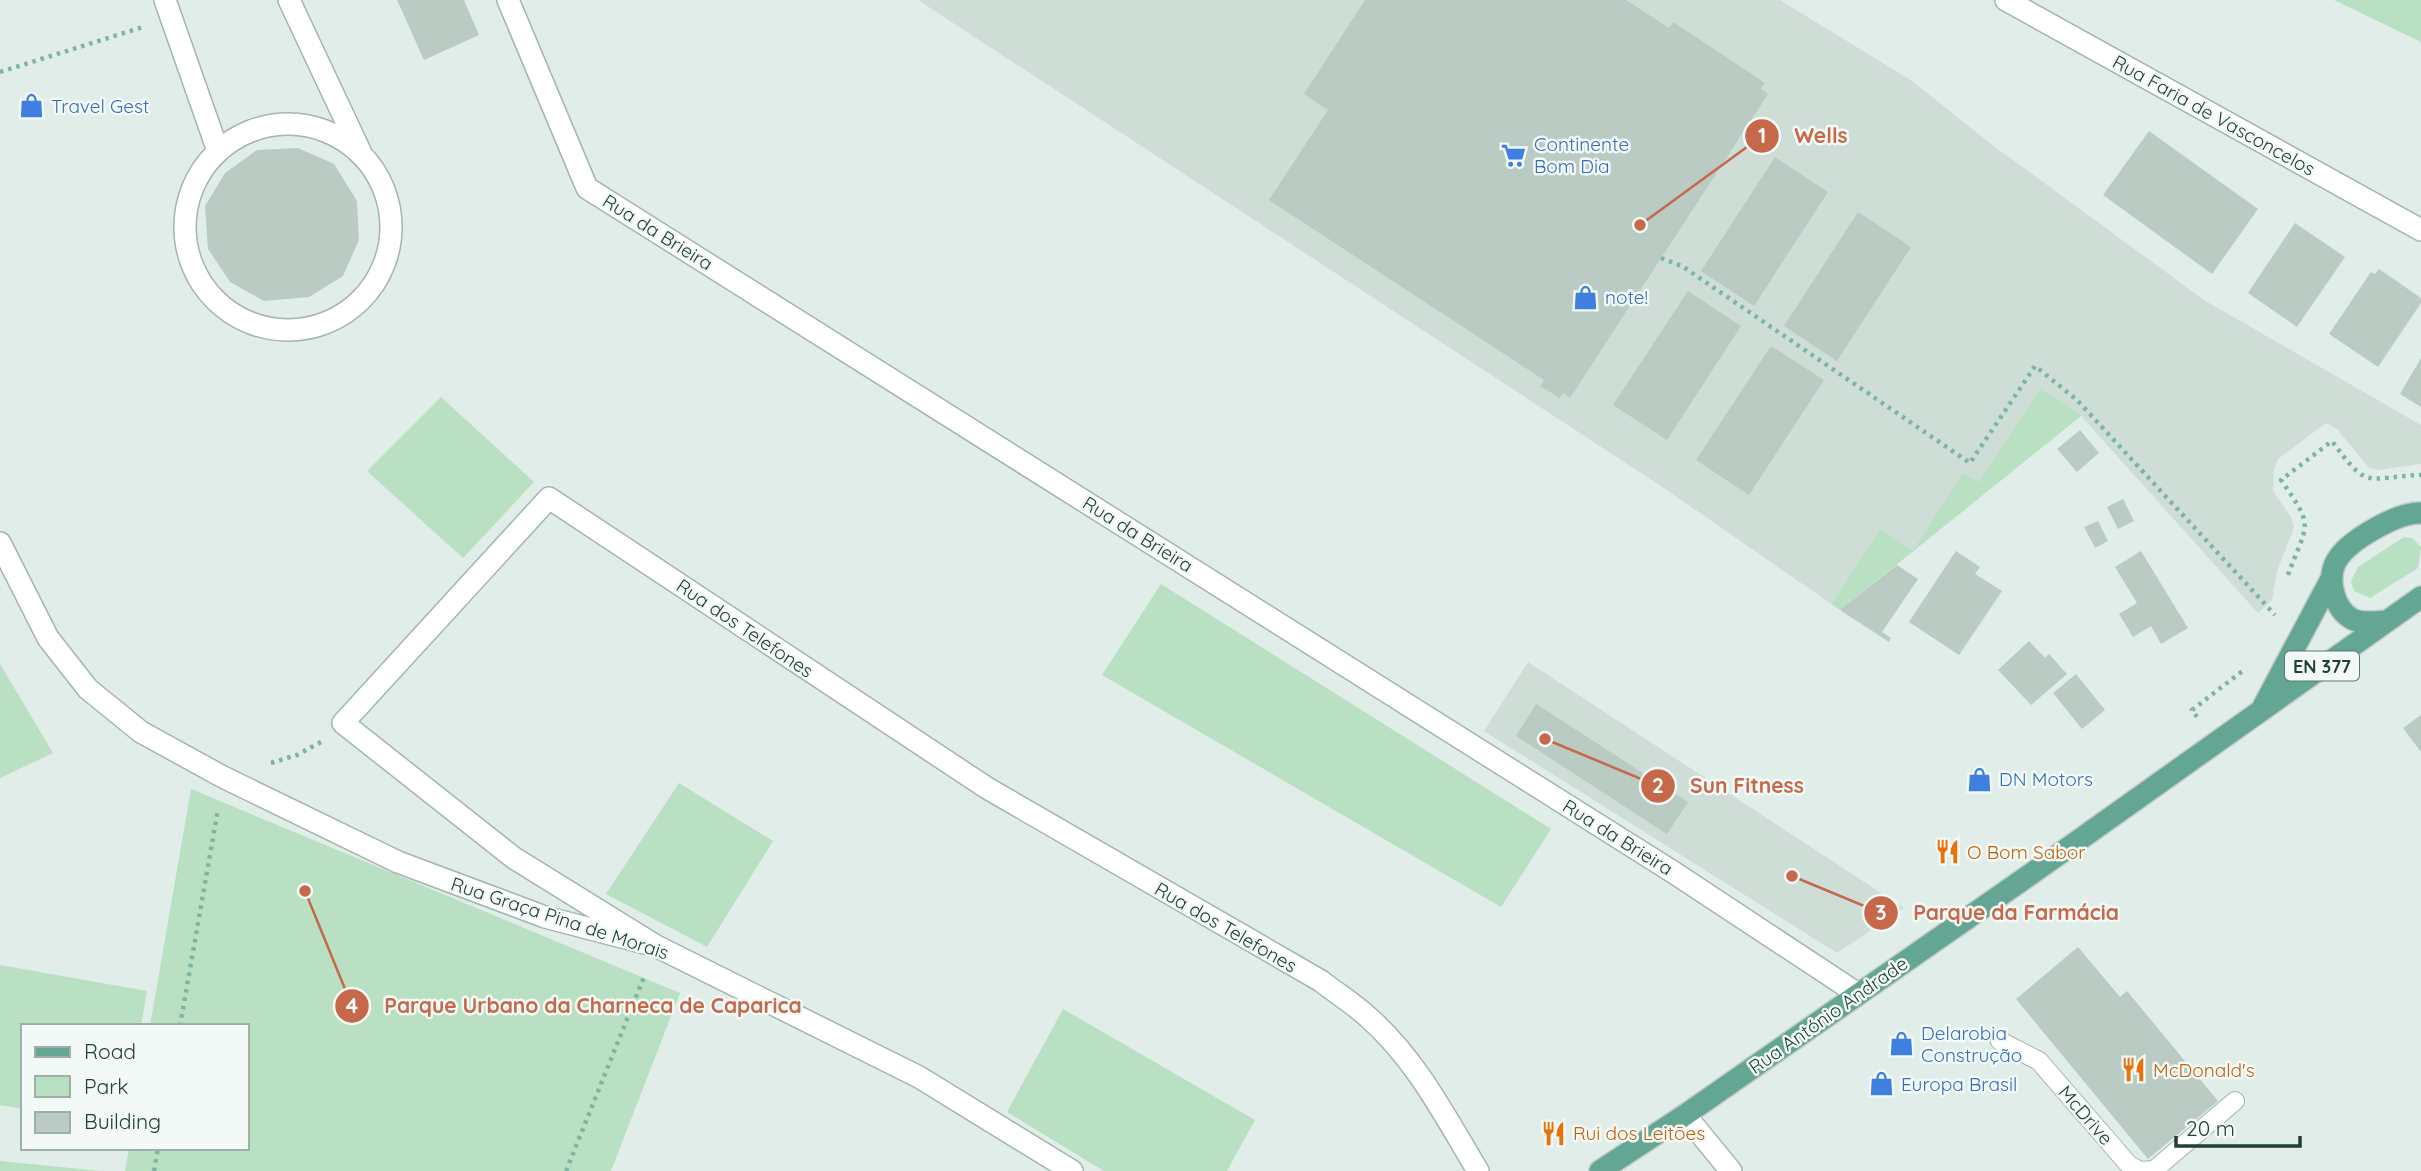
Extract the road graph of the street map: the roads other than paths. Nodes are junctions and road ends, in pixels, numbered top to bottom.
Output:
1 (289, 0) edge
2 (508, 0) edge
3 (2006, 0) edge
4 (168, 9) edge
5 (218, 150) junction
6 (361, 153) junction
7 (2421, 230) edge
8 (2420, 512) edge
9 (0, 543) edge
10 (2331, 579) junction
11 (2421, 597) edge
12 (2385, 621) junction
13 (2261, 712) junction
14 (656, 947) junction
15 (1858, 994) junction
16 (2000, 1041) dead end
17 (2235, 1101) dead end
18 (1685, 1115) junction
19 (1072, 1171) edge
20 (1478, 1171) edge
21 (1600, 1171) edge
22 (1731, 1171) edge

1 - 6 street
2 - 15 street, Rua da Brieira
3 - 7 street, Rua Faria de Vasconcelos
4 - 5 street
5 - 6 street
5 - 6 street
8 - 10 main road, EN 377
9 - 14 street, Rua Graça Pina de Morais
10 - 12 main road
10 - 13 main road, Rua António Andrade / EN 377
11 - 12 main road, EN 377
12 - 13 main road, Rua António Andrade / EN 377
13 - 15 main road, Rua António Andrade / EN 377
14 - 19 street, Rua Graça Pina de Morais
14 - 20 street, Rua dos Telefones
15 - 18 main road, Rua António Andrade / EN 377
16 - 17 lane, McDrive
18 - 21 main road, Rua António Andrade / EN 377
18 - 22 street

